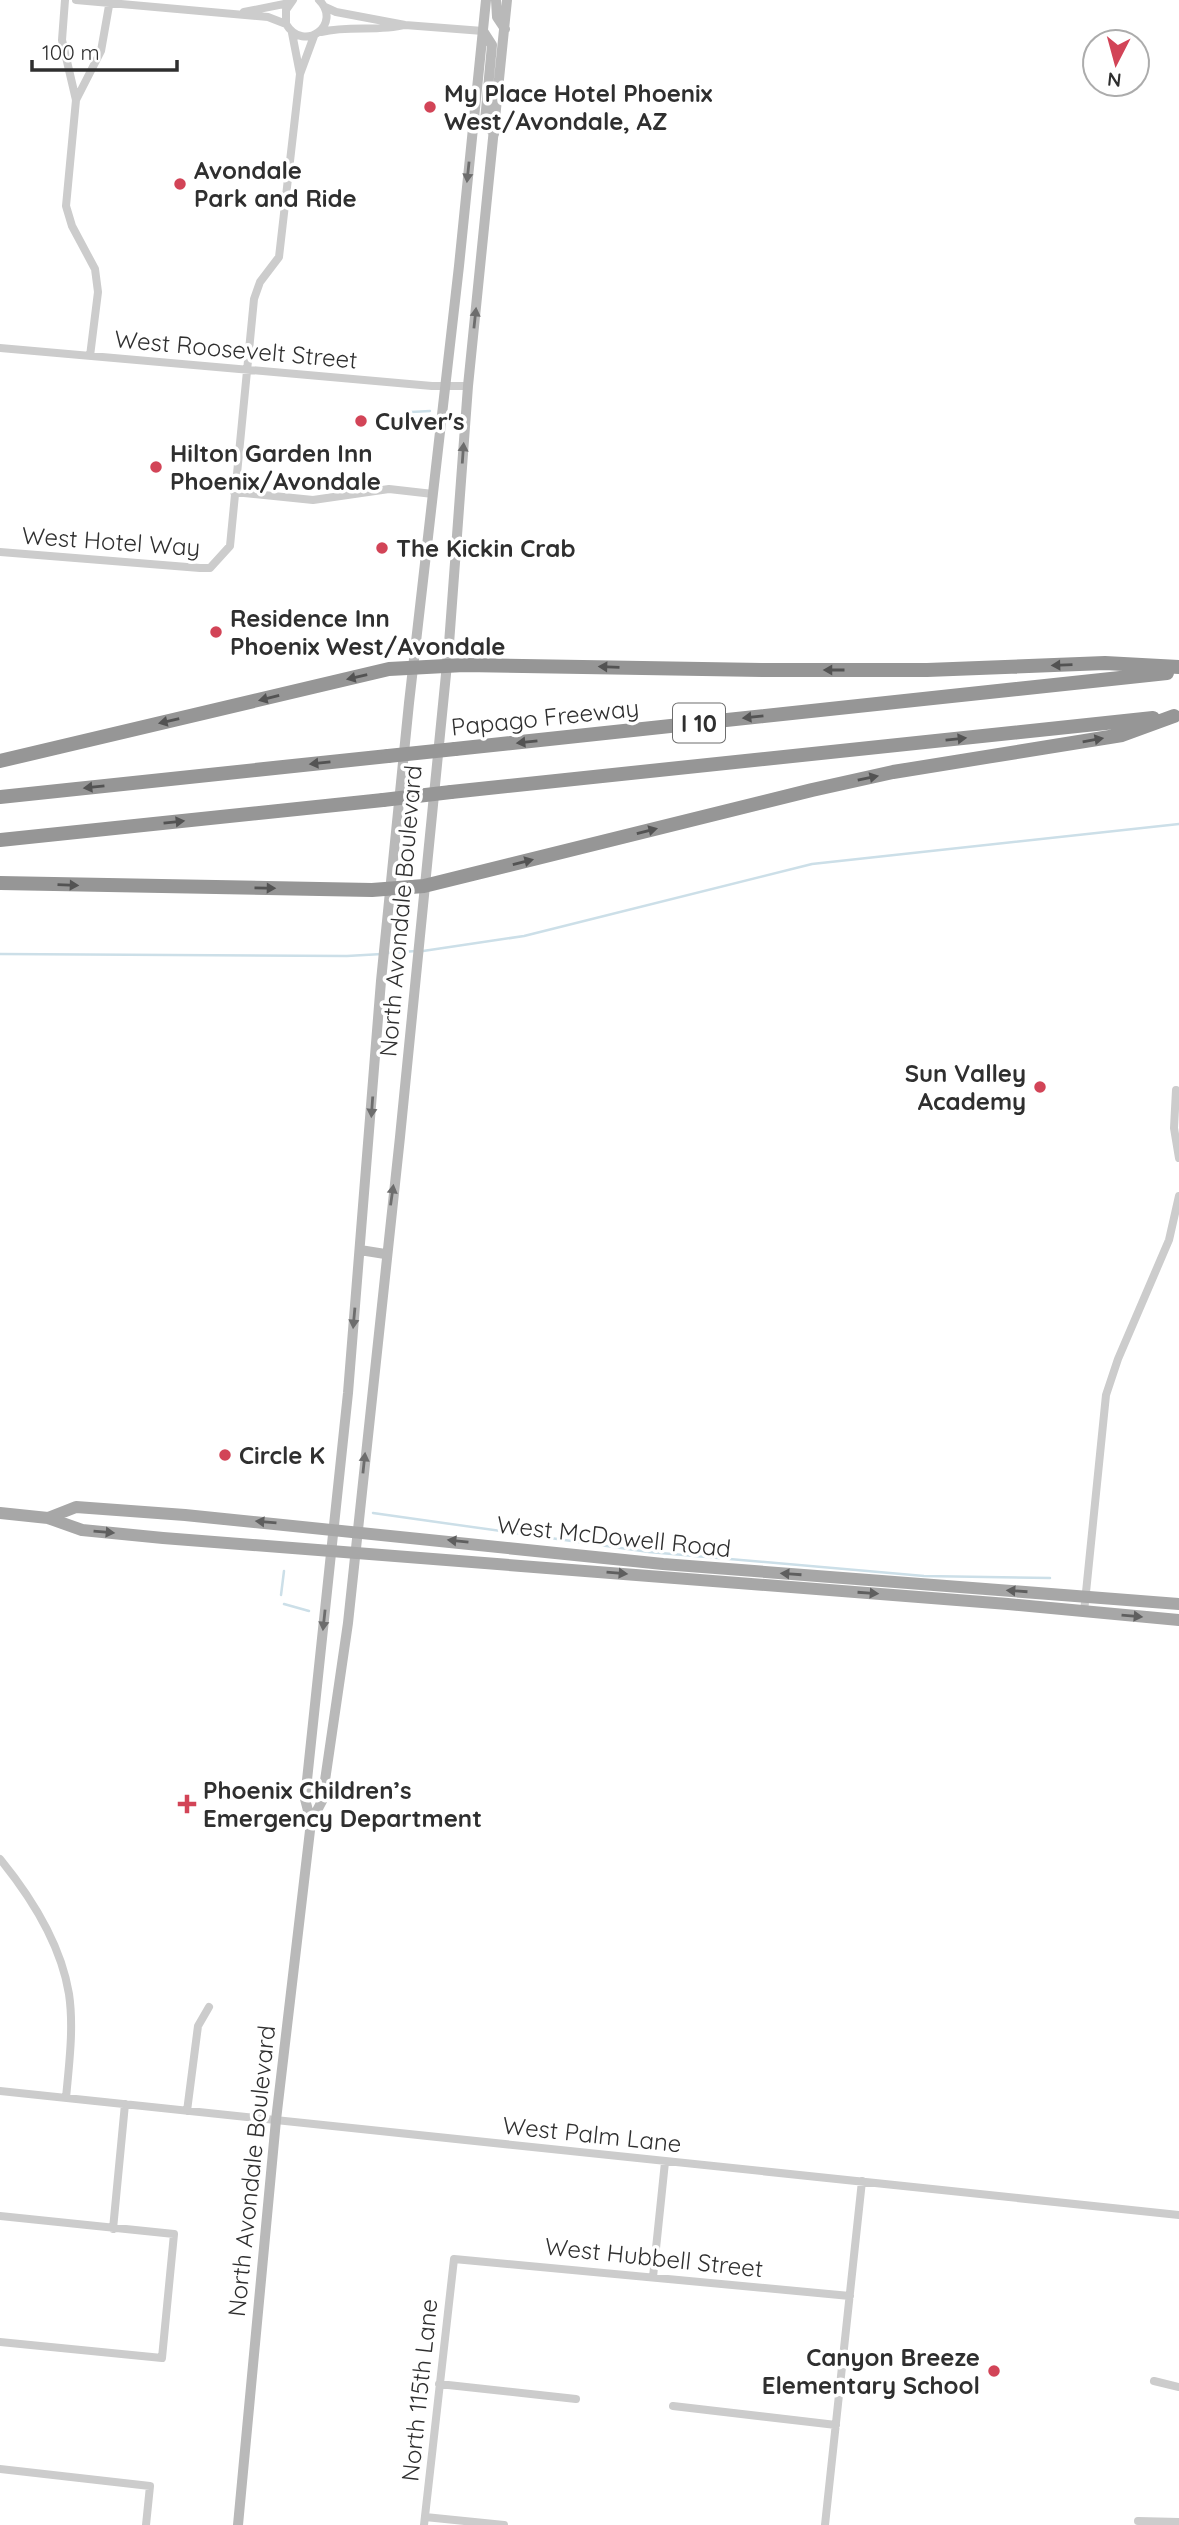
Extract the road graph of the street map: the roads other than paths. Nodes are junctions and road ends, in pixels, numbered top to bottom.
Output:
1 (65, 0) edge
2 (76, 0) edge
3 (486, 0) edge
4 (496, 0) edge
5 (508, 0) edge
6 (110, 1) edge
7 (291, 2) edge
8 (321, 2) edge
9 (237, 14) junction
10 (286, 24) junction
11 (405, 25) junction
12 (505, 29) junction
13 (483, 31) junction
14 (292, 33) junction
15 (317, 34) junction
16 (300, 74) junction
17 (76, 100) junction
18 (494, 134) junction
19 (0, 348) edge
20 (90, 356) junction
21 (246, 369) junction
22 (446, 384) junction
23 (468, 386) junction
24 (234, 492) junction
25 (433, 494) junction
26 (0, 552) edge
27 (446, 667) junction
28 (412, 668) junction
29 (1179, 669) edge
30 (1176, 716) edge
31 (0, 761) edge
32 (0, 797) edge
33 (0, 840) edge
34 (0, 883) edge
35 (424, 886) junction
36 (390, 888) junction
37 (1176, 1090) dead end
38 (1179, 1158) edge
39 (1179, 1196) edge
40 (360, 1250) junction
41 (385, 1254) junction
42 (0, 1513) edge
43 (48, 1518) junction
44 (334, 1528) junction
45 (357, 1531) junction
46 (331, 1552) junction
47 (355, 1554) junction
48 (1086, 1596) junction
49 (1179, 1604) edge
50 (1084, 1612) junction
51 (1179, 1620) edge
52 (311, 1822) junction
53 (0, 1859) edge
54 (209, 2007) dead end
55 (0, 2091) edge
56 (66, 2098) junction
57 (125, 2104) junction
58 (187, 2111) junction
59 (276, 2120) junction
60 (665, 2162) junction
61 (862, 2181) junction
62 (1179, 2215) edge
63 (0, 2216) edge
64 (113, 2229) junction
65 (454, 2259) joint
66 (653, 2277) junction
67 (850, 2296) junction
68 (0, 2342) edge
69 (1154, 2381) dead end
70 (439, 2384) junction
71 (1179, 2387) edge
72 (576, 2399) dead end
73 (673, 2406) dead end
74 (836, 2425) junction
75 (0, 2469) edge
76 (425, 2521) edge
77 (1138, 2521) dead end
78 (1179, 2522) edge
79 (146, 2525) edge
80 (238, 2525) edge
81 (504, 2525) edge
82 (825, 2525) edge

1 - 17 street
2 - 6 street
3 - 13 main road, North Avondale Boulevard
4 - 12 main road
5 - 12 main road, North Avondale Boulevard
6 - 9 street
6 - 17 street
7 - 9 street
7 - 10 street
8 - 11 street
8 - 15 street
9 - 10 street
10 - 14 street
11 - 13 street
11 - 15 street
12 - 18 main road, North Avondale Boulevard
13 - 18 main road
13 -> 22 main road, North Avondale Boulevard
14 - 15 street
14 - 16 street
15 - 16 street
16 - 21 street
17 - 20 street
23 -> 18 main road, North Avondale Boulevard
19 - 20 street, West Roosevelt Street
20 - 21 street, West Roosevelt Street
21 - 22 street, West Roosevelt Street
21 - 24 street
22 - 23 street, West Roosevelt Street
22 - 25 main road, North Avondale Boulevard
27 -> 23 main road, North Avondale Boulevard
24 - 25 street
24 - 26 street, West Hotel Way
25 - 28 main road, North Avondale Boulevard
27 - 28 highway
29 -> 27 highway
27 - 35 main road, North Avondale Boulevard
28 -> 31 highway
28 - 36 main road, North Avondale Boulevard
29 -> 32 highway, Papago Freeway / I 10, bridge
33 -> 30 highway, I 10, bridge
35 -> 30 highway
34 -> 36 highway
35 - 36 highway
41 -> 35 main road, North Avondale Boulevard
36 -> 40 main road, North Avondale Boulevard
37 - 38 street
39 - 48 street
40 - 41 main road
40 -> 44 main road, North Avondale Boulevard
45 -> 41 main road, North Avondale Boulevard
42 - 43 main road, West McDowell Road
44 -> 43 main road, West McDowell Road
43 -> 46 main road, West McDowell Road
44 - 45 main road, West McDowell Road
44 - 46 main road, North Avondale Boulevard
45 - 47 main road, North Avondale Boulevard
48 -> 45 main road, West McDowell Road
46 - 47 main road, West McDowell Road
46 -> 52 main road, North Avondale Boulevard
47 -> 50 main road, West McDowell Road
47 - 52 main road, North Avondale Boulevard
48 - 49 main road, West McDowell Road
48 - 50 street
50 -> 51 main road, West McDowell Road
52 - 59 main road, North Avondale Boulevard
53 - 56 street
54 - 58 street
55 - 56 street, West Palm Lane
56 - 57 street, West Palm Lane
57 - 58 street, West Palm Lane
57 - 64 street
58 - 59 street, West Palm Lane
59 - 60 street, West Palm Lane
59 - 80 main road, North Avondale Boulevard
60 - 61 street, West Palm Lane
60 - 66 street
61 - 62 street, West Palm Lane
61 - 67 street
63 - 64 street
64 - 68 street
65 - 66 street, West Hubbell Street
65 - 70 street, North 115th Lane
66 - 67 street, West Hubbell Street
67 - 74 street
69 - 71 street
70 - 72 street
70 - 76 street, North 115th Lane
73 - 74 street
74 - 82 street
75 - 79 street
76 - 81 street
77 - 78 street

